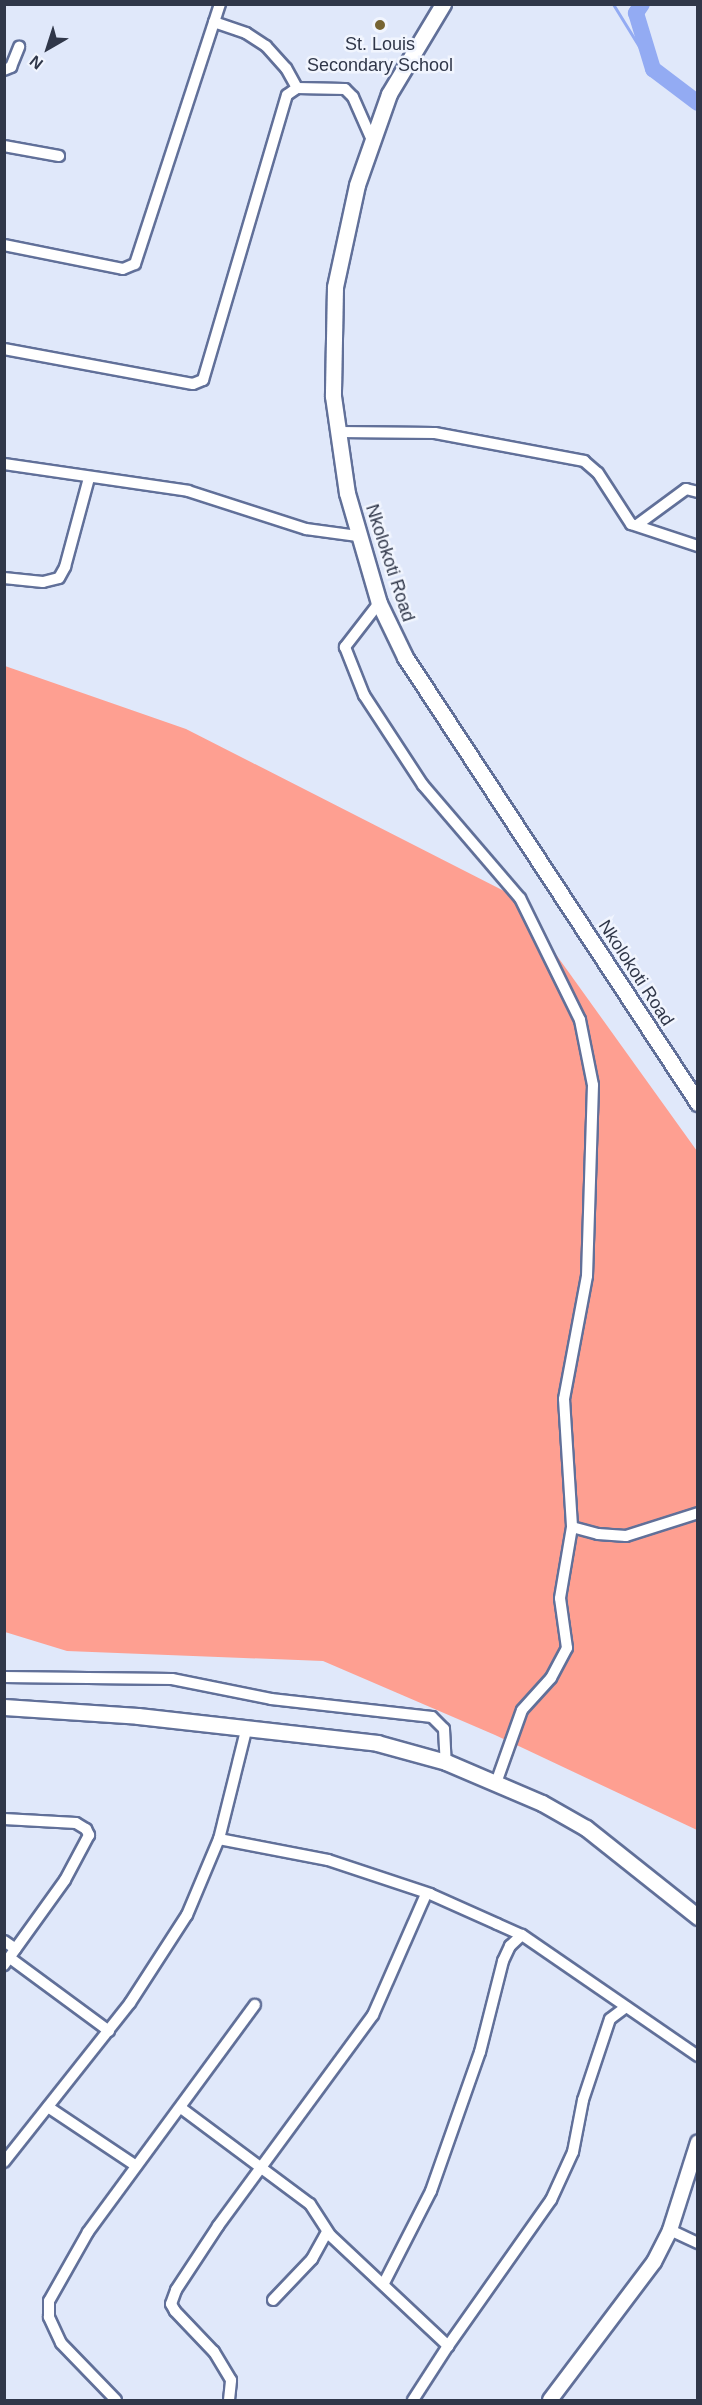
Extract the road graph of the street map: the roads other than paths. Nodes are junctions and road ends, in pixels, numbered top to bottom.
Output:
1 (220, 4) edge
2 (443, 4) edge
3 (214, 22) junction
4 (19, 47) dead end
5 (4, 70) edge
6 (297, 88) junction
7 (372, 140) junction
8 (4, 146) edge
9 (59, 156) dead end
10 (4, 245) edge
11 (4, 349) edge
12 (339, 432) junction
13 (4, 464) edge
14 (89, 478) junction
15 (698, 492) edge
16 (637, 525) junction
17 (358, 536) junction
18 (698, 546) edge
19 (4, 578) edge
20 (379, 603) junction
21 (698, 1103) edge
22 (698, 1513) edge
23 (572, 1527) junction
24 (4, 1677) edge
25 (4, 1707) edge
26 (247, 1727) junction
27 (446, 1762) junction
28 (496, 1783) junction
29 (4, 1819) edge
30 (219, 1839) junction
31 (426, 1894) junction
32 (698, 1917) edge
33 (522, 1935) junction
34 (4, 1941) edge
35 (10, 1957) edge
36 (255, 2005) dead end
37 (626, 2007) junction
38 (109, 2031) junction
39 (698, 2056) edge
40 (48, 2107) junction
41 (181, 2108) junction
42 (698, 2142) edge
43 (7, 2155) edge
44 (136, 2166) junction
45 (262, 2167) junction
46 (670, 2230) junction
47 (327, 2232) junction
48 (698, 2243) edge
49 (384, 2283) junction
50 (273, 2300) dead end
51 (448, 2346) junction
52 (116, 2400) edge
53 (229, 2400) edge
54 (413, 2400) edge
55 (550, 2400) edge

1 - 3 street
2 - 7 main road, Nkolokoti Road
3 - 6 street
3 - 10 street
4 - 5 street
6 - 7 street
6 - 11 street
7 - 12 main road, Nkolokoti Road
8 - 9 street
12 - 16 street
12 - 17 main road, Nkolokoti Road
13 - 14 street
14 - 17 street
14 - 19 street
15 - 16 street
16 - 18 street
17 - 20 main road, Nkolokoti Road
20 - 21 main road, Nkolokoti Road
20 - 23 street
22 - 23 street
23 - 28 street
24 - 27 street
25 - 26 main road
26 - 27 main road
26 - 30 street
27 - 28 main road
28 - 32 main road
29 - 35 street
30 - 31 street
30 - 38 street
31 - 33 street
31 - 45 street
33 - 37 street
33 - 49 street
34 - 35 street
35 - 38 street
36 - 41 street
37 - 39 street
37 - 51 street
38 - 40 street
40 - 43 street
40 - 44 street
41 - 44 street
41 - 45 street
42 - 46 street
44 - 52 street
45 - 47 street
45 - 53 street
46 - 48 street
46 - 55 street
47 - 49 street
47 - 50 street
49 - 51 street
51 - 54 street

